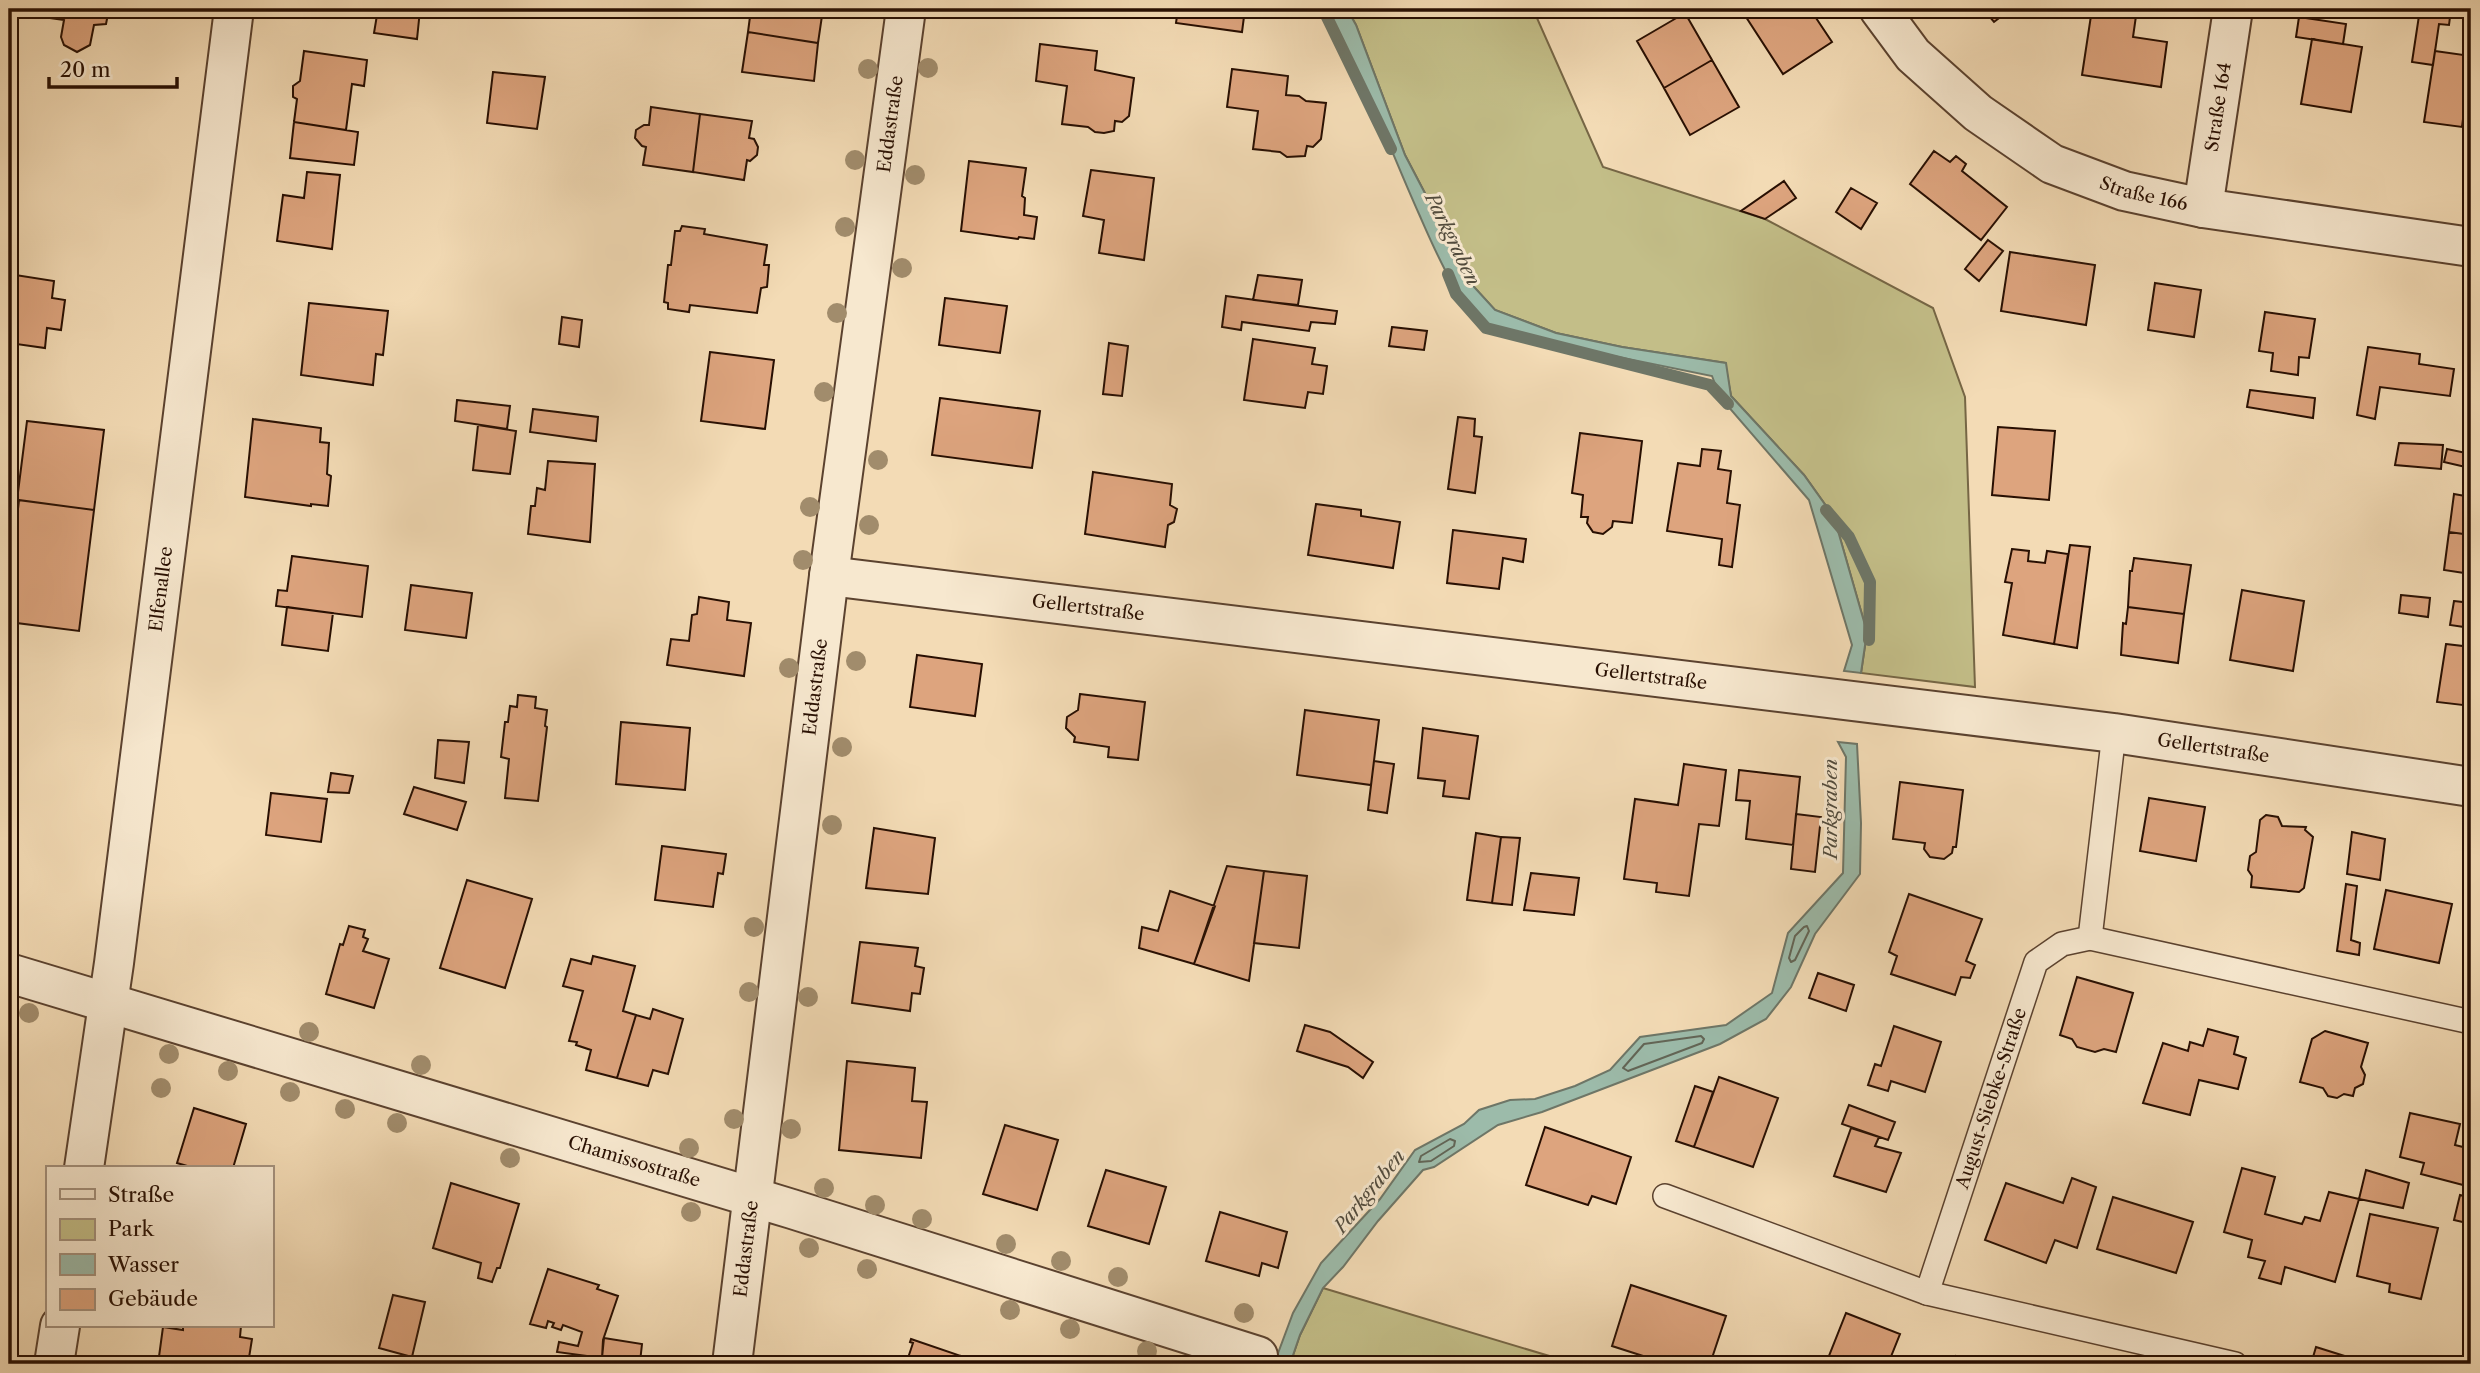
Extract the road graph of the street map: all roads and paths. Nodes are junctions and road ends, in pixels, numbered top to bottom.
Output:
1 (234, 9) edge
2 (905, 9) edge
3 (1880, 9) edge
4 (2233, 9) edge
5 (2203, 208) junction
6 (2471, 247) edge
7 (829, 576) junction
8 (2114, 733) junction
9 (2471, 787) edge
10 (2090, 938) junction
11 (9, 973) edge
12 (108, 1002) junction
13 (2471, 1022) edge
14 (84, 1166) edge
15 (1665, 1196) dead end
16 (754, 1198) junction
17 (1927, 1293) junction
18 (60, 1328) edge
19 (1258, 1356) dead end
20 (54, 1364) edge
21 (732, 1364) edge
22 (2235, 1364) edge

1 - 12 street, Elfenallee
2 - 7 street, Eddastraße
3 - 5 street, Straße 166
4 - 5 street, Straße 164
5 - 6 street, Straße 166
7 - 8 street, Gellertstraße
7 - 16 street, Eddastraße
8 - 9 street, Gellertstraße
8 - 10 lane
10 - 13 lane, August-Siebke-Straße
10 - 17 lane, August-Siebke-Straße
11 - 12 street, Chamissostraße
12 - 14 street, Elfenallee
12 - 16 street, Chamissostraße
15 - 17 lane
16 - 19 street, Chamissostraße
16 - 21 street, Eddastraße
17 - 22 lane
18 - 20 street

